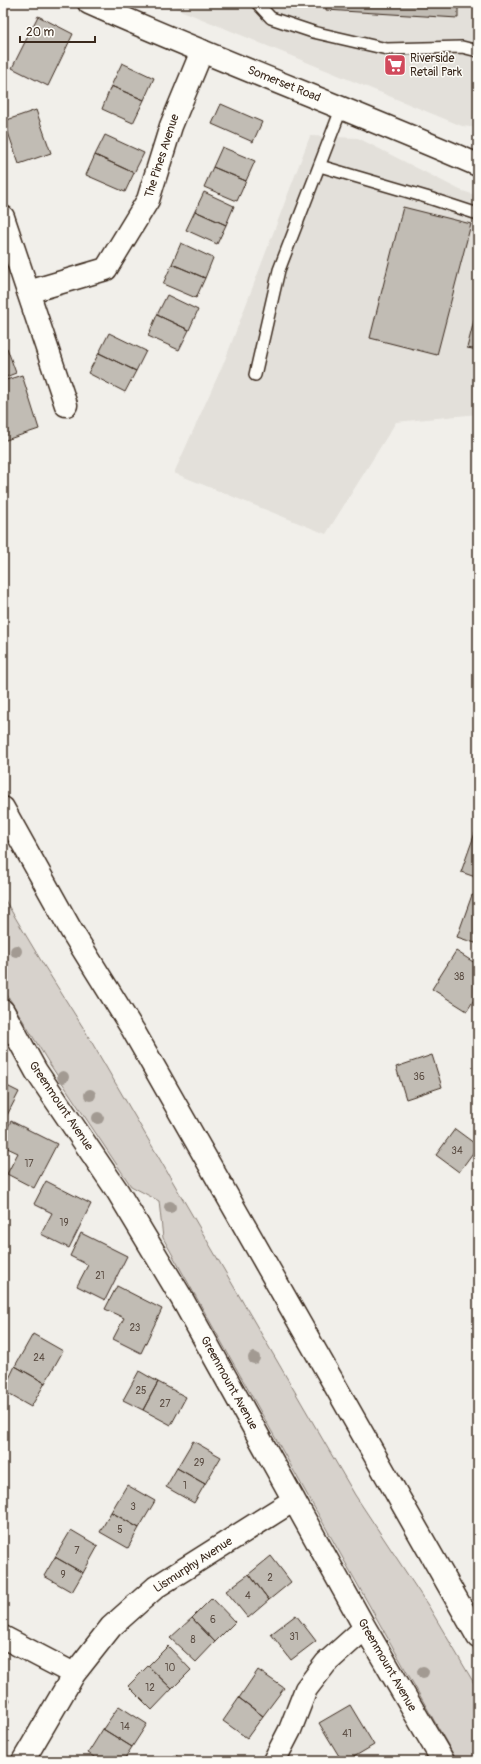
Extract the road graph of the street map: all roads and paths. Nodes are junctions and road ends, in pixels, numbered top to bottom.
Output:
1 (89, 3) edge
2 (257, 3) edge
3 (202, 51) junction
4 (478, 51) edge
5 (342, 108) junction
6 (478, 165) edge
7 (320, 166) junction
8 (478, 214) edge
9 (3, 217) edge
10 (28, 292) junction
11 (255, 375) dead end
12 (66, 405) dead end
13 (3, 808) edge
14 (3, 1011) edge
15 (294, 1500) junction
16 (365, 1628) junction
17 (3, 1637) edge
18 (478, 1637) edge
19 (74, 1674) junction
20 (23, 1761) edge
21 (274, 1761) edge
22 (443, 1761) edge

1 - 3 main road, Somerset Road
2 - 4 lane
3 - 5 main road, Somerset Road
3 - 10 main road, The Pines Avenue
5 - 6 main road, Somerset Road
5 - 7 lane
7 - 8 lane
7 - 11 lane
9 - 10 main road
10 - 12 main road
13 - 18 main road
14 - 15 main road, Greenmount Avenue
15 - 16 main road, Greenmount Avenue
15 - 19 main road, Lismurphy Avenue
16 - 21 main road
16 - 22 main road, Greenmount Avenue
17 - 19 main road
19 - 20 main road, Lismurphy Avenue

